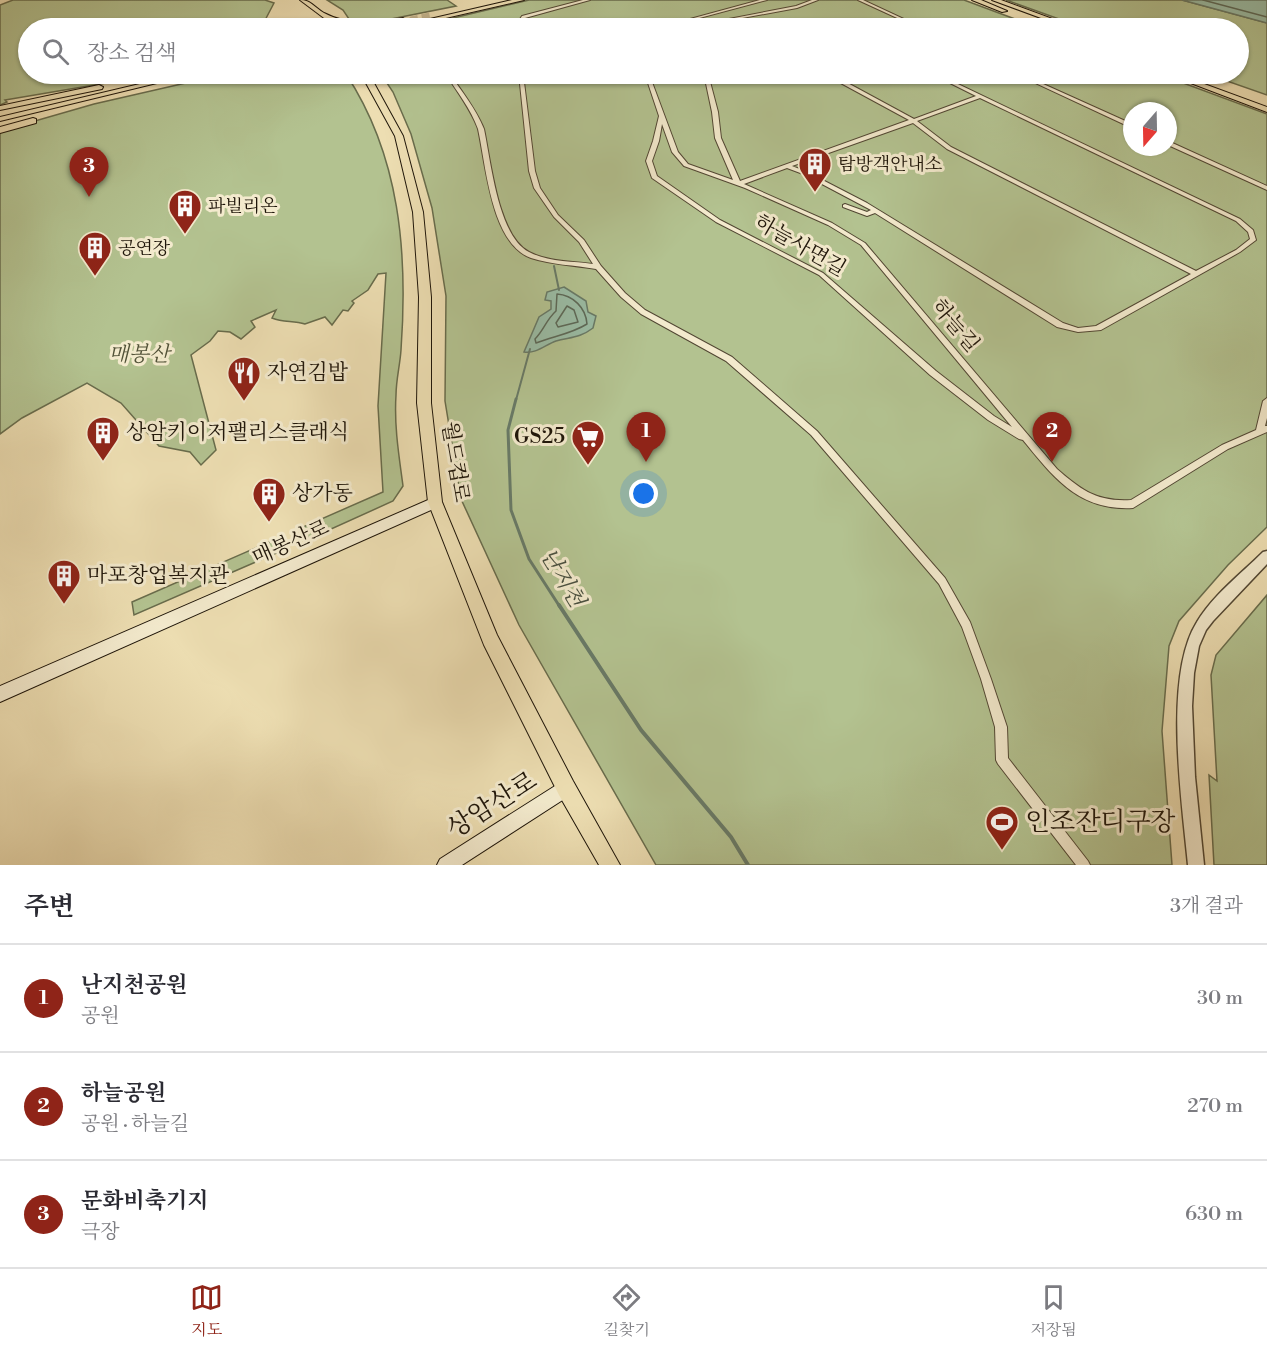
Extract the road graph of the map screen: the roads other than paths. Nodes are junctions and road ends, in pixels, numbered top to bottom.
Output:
1 (303, 0) edge
2 (490, 0) edge
3 (500, 0) edge
4 (511, 0) edge
5 (520, 0) edge
6 (588, 0) edge
7 (765, 0) edge
8 (816, 0) edge
9 (860, 0) edge
10 (965, 0) edge
11 (975, 0) edge
12 (995, 0) edge
13 (1006, 0) edge
14 (1023, 10) junction
15 (1013, 14) junction
16 (328, 16) joint
17 (434, 17) junction
18 (333, 18) edge
19 (412, 18) edge
20 (430, 18) tunnel mouth
21 (522, 18) edge
22 (697, 18) edge
23 (738, 18) edge
24 (899, 18) edge
25 (1024, 18) edge
26 (1045, 18) edge
27 (125, 84) edge
28 (132, 84) edge
29 (140, 84) edge
30 (145, 84) edge
31 (153, 84) edge
32 (157, 84) edge
33 (370, 84) edge
34 (454, 84) edge
35 (522, 84) edge
36 (650, 84) edge
37 (708, 84) edge
38 (846, 84) edge
39 (956, 84) edge
40 (1040, 84) edge
41 (1198, 84) edge
42 (1222, 84) edge
43 (100, 94) junction
44 (982, 96) junction
45 (1267, 100) edge
46 (1267, 110) edge
47 (1, 114) edge
48 (661, 114) junction
49 (914, 121) junction
50 (1123, 122) edge
51 (0, 130) edge
52 (1177, 146) edge
53 (786, 166) junction
54 (738, 184) junction
55 (1267, 188) edge
56 (845, 206) dead end
57 (875, 211) junction
58 (598, 267) junction
59 (1195, 273) junction
60 (1267, 401) edge
61 (1263, 430) edge
62 (1028, 440) junction
63 (435, 502) junction
64 (1267, 556) edge
65 (0, 694) edge
66 (566, 788) junction
67 (446, 865) edge
68 (610, 865) edge
69 (1084, 865) edge
70 (1196, 865) edge

1 - 16 main road
2 - 19 main road
3 - 17 main road
4 - 17 main road
5 - 17 main road
6 - 21 street
7 - 22 street
8 - 23 street
9 - 24 street
10 - 15 main road
11 - 15 main road
12 - 14 main road
13 - 14 main road
14 - 26 main road
15 - 25 main road
16 - 18 main road
17 - 20 main road
27 - 47 main road
28 - 43 main road
29 - 43 main road
30 - 43 main road
31 - 43 main road
32 - 51 main road
33 - 63 main road, 월드컵로
34 - 58 street
35 - 58 street
36 - 48 street, 하늘길
37 - 54 street
38 - 49 street
39 - 44 street
40 - 50 street
41 - 46 main road
42 - 45 main road
43 - 47 main road
44 - 49 street
44 - 59 street
48 - 54 street, 하늘길
48 - 62 street, 하늘사면길
49 - 53 street
49 - 59 street
52 - 55 street
53 - 54 street
53 - 57 street
54 - 62 street, 하늘길
56 - 57 street
57 - 59 street
58 - 69 street
60 - 61 street
61 - 62 street, 하늘길
63 - 65 main road, 매봉산로
63 - 66 main road, 월드컵로
64 - 70 street
66 - 67 main road, 상암산로
66 - 68 main road, 월드컵로

